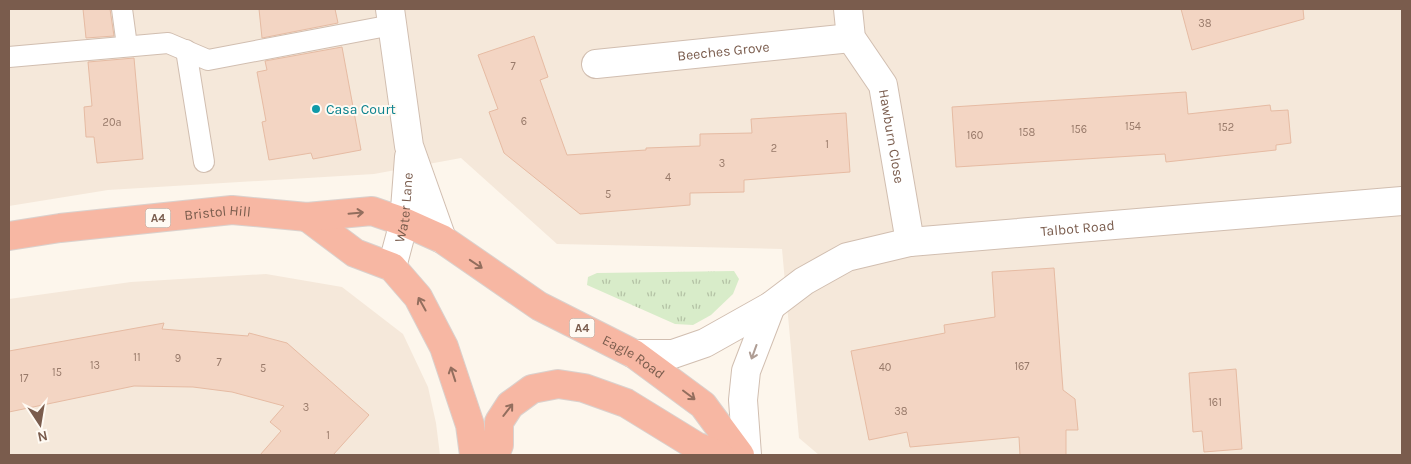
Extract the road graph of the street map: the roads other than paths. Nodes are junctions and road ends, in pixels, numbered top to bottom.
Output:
1 (122, 9) edge
2 (848, 9) edge
3 (391, 17) edge
4 (850, 38) junction
5 (128, 46) junction
6 (186, 50) junction
7 (9, 56) edge
8 (596, 64) dead end
9 (409, 146) junction
10 (204, 162) dead end
11 (1402, 201) edge
12 (307, 216) junction
13 (404, 222) junction
14 (9, 236) edge
15 (442, 239) junction
16 (910, 242) junction
17 (392, 267) junction
18 (770, 306) junction
19 (634, 354) junction
20 (474, 455) edge
21 (495, 455) edge
22 (720, 455) edge
23 (740, 455) edge
24 (747, 455) edge

1 - 5 lane
2 - 4 street
3 - 6 lane
3 - 9 street, Water Lane
4 - 8 street, Beeches Grove
4 - 16 street, Hawburn Close
5 - 6 lane
5 - 7 lane
6 - 10 lane
9 - 13 street, Water Lane
9 - 15 street, Water Lane
11 - 16 street, Talbot Road
12 -> 13 highway, Bristol Hill / A4
12 - 14 highway, Bristol Hill / A4
12 - 17 highway
13 - 15 highway, Eagle Road / A4
13 - 17 street, Water Lane
15 -> 19 highway, Eagle Road / A4
16 - 18 street, Talbot Road
20 -> 17 highway
18 - 19 street, Talbot Road
18 -> 24 street
19 -> 23 highway, Eagle Road / A4
21 -> 22 highway

